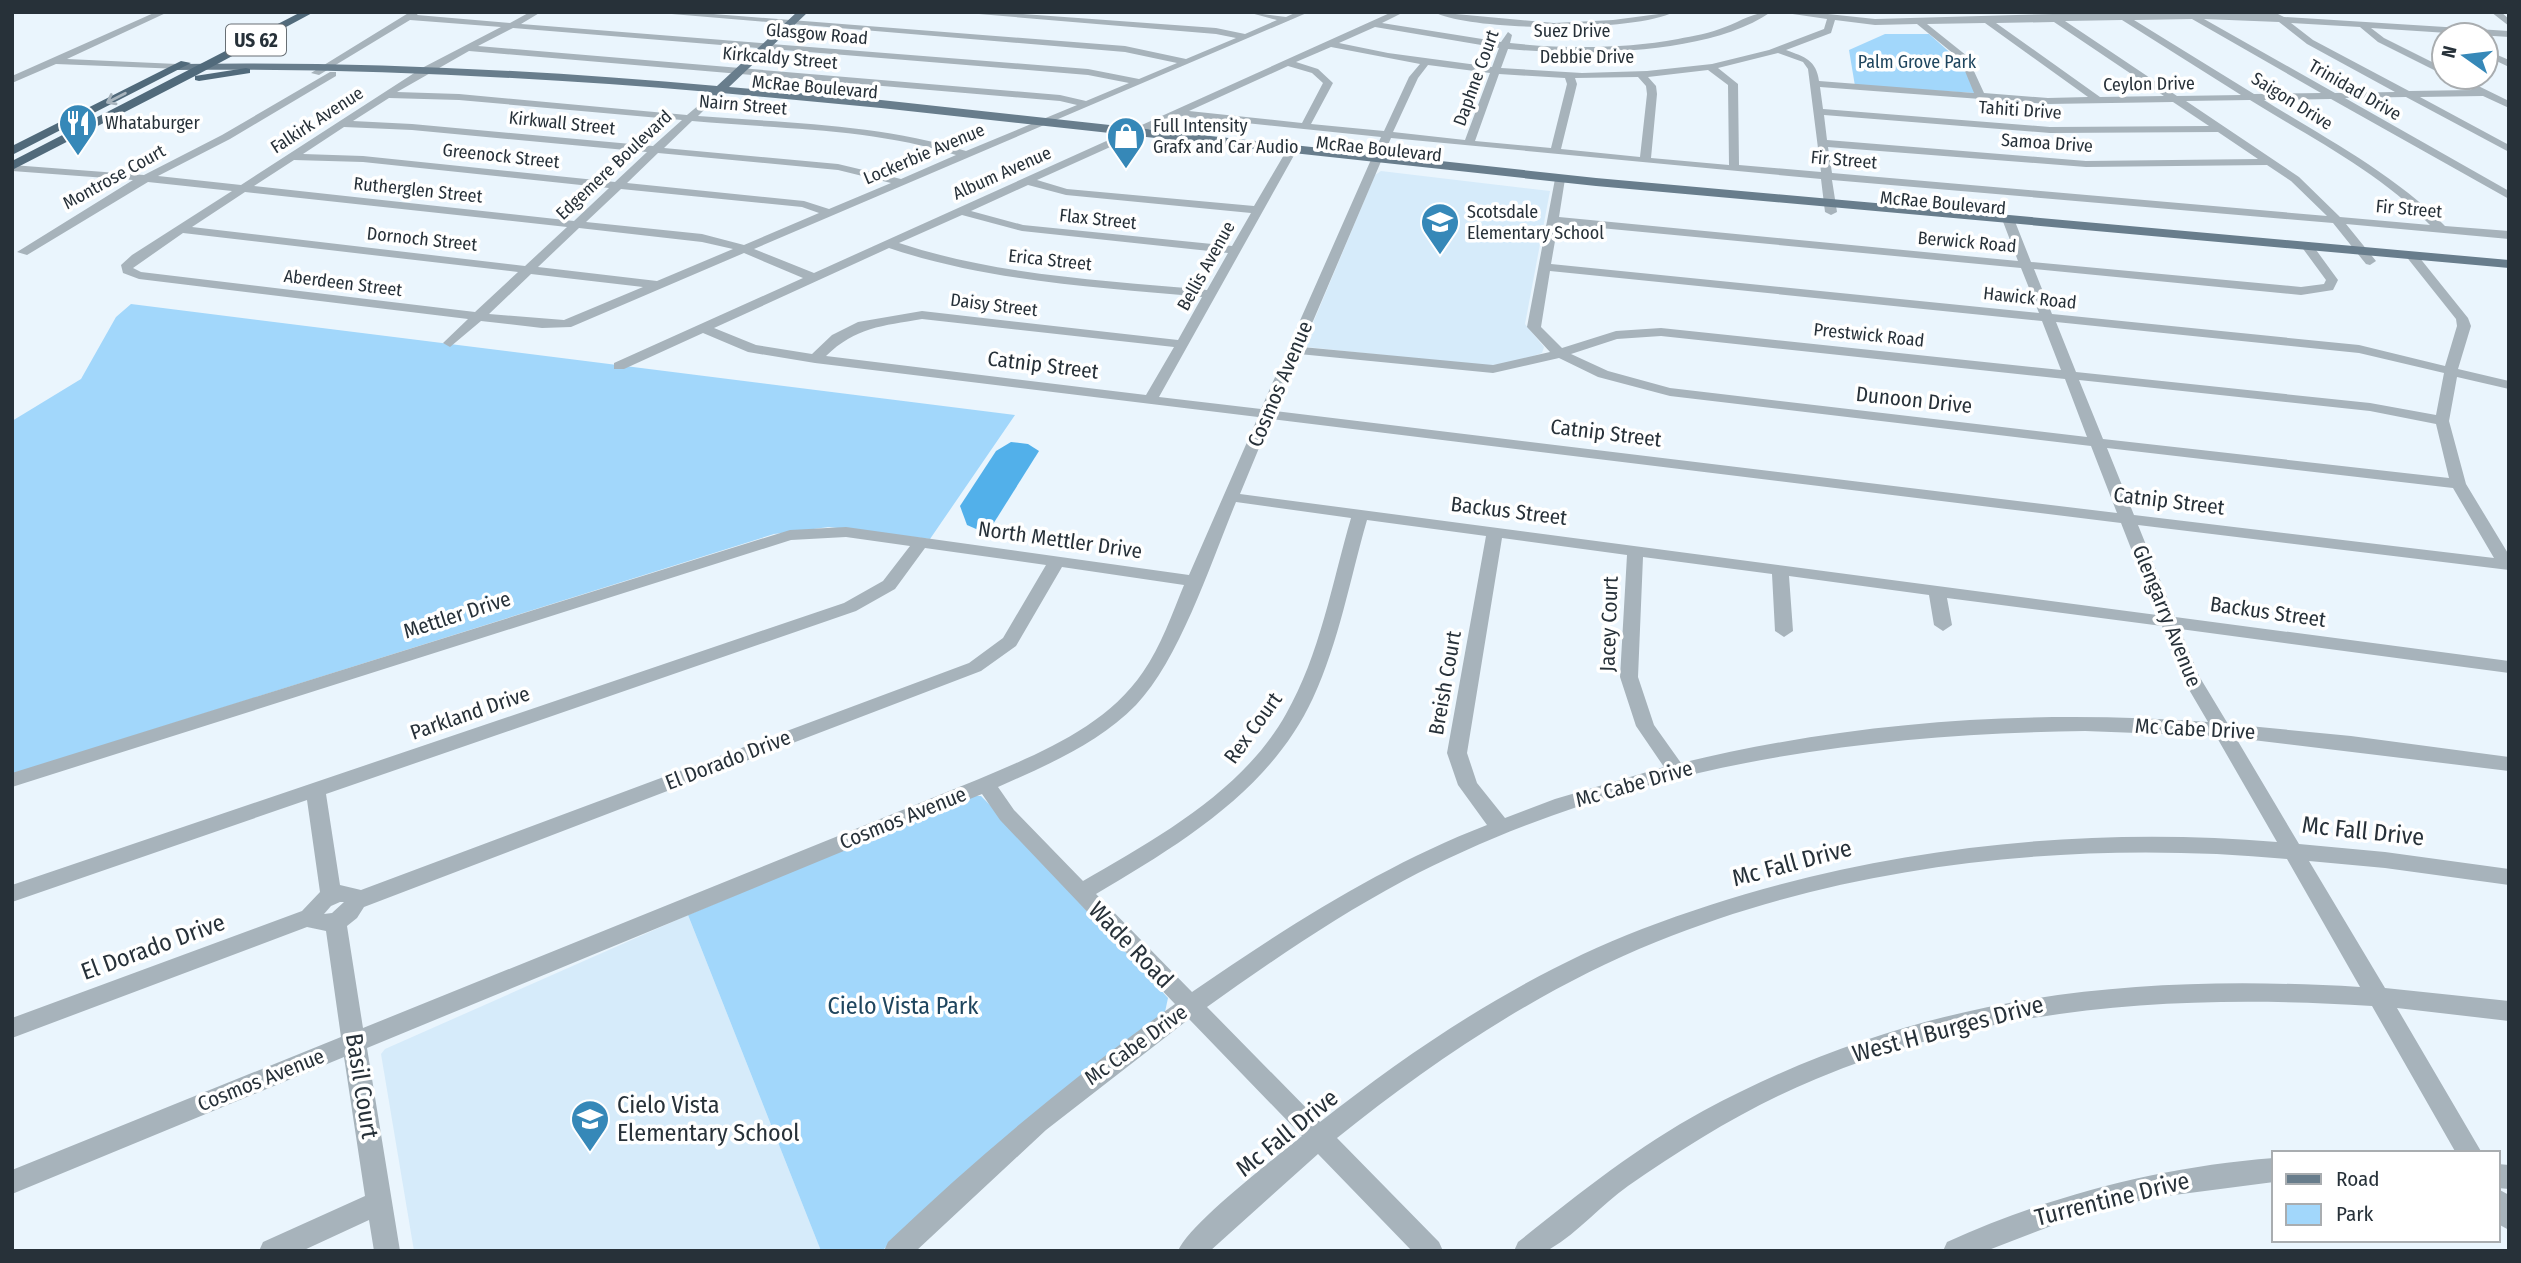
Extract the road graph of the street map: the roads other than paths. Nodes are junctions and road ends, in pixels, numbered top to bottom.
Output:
1 (164, 12) edge
2 (283, 12) edge
3 (309, 12) edge
4 (537, 12) edge
5 (652, 12) edge
6 (803, 12) edge
7 (958, 12) edge
8 (1251, 12) edge
9 (1305, 12) edge
10 (1400, 12) edge
11 (1438, 12) edge
12 (1670, 12) edge
13 (1767, 12) edge
14 (1783, 12) edge
15 (1907, 12) edge
16 (1977, 12) edge
17 (2348, 12) edge
18 (2495, 12) edge
19 (2189, 14) edge
20 (411, 15) edge
21 (1029, 15) edge
22 (2051, 15) edge
23 (2120, 15) edge
24 (2426, 15) dead end
25 (2277, 16) edge
26 (1832, 19) junction
27 (1287, 20) junction
28 (1987, 20) junction
29 (1918, 21) junction
30 (2434, 21) edge
31 (791, 23) junction
32 (1513, 23) junction
33 (2509, 23) edge
34 (1374, 24) junction
35 (2362, 24) junction
36 (512, 25) junction
37 (2430, 30) edge
38 (1246, 37) junction
39 (1330, 44) junction
40 (1504, 45) junction
41 (767, 46) junction
42 (468, 48) junction
43 (235, 51) junction
44 (1780, 51) junction
45 (54, 61) junction
46 (1187, 62) junction
47 (1288, 63) junction
48 (1424, 63) junction
49 (2430, 65) edge
50 (177, 66) junction
51 (1708, 66) junction
52 (204, 67) junction
53 (248, 69) junction
54 (324, 71) junction
55 (741, 71) junction
56 (1496, 71) junction
57 (1639, 72) junction
58 (421, 73) junction
59 (1569, 74) junction
60 (12, 80) edge
61 (1140, 82) junction
62 (1815, 85) junction
63 (167, 88) junction
64 (2481, 91) edge
65 (716, 93) junction
66 (2485, 93) junction
67 (389, 94) junction
68 (2409, 95) junction
69 (2331, 96) junction
70 (1981, 97) junction
71 (2253, 98) junction
72 (2176, 99) junction
73 (2099, 101) junction
74 (1088, 104) junction
75 (2509, 105) edge
76 (1178, 113) junction
77 (1818, 113) junction
78 (689, 118) junction
79 (1044, 123) junction
80 (343, 124) junction
81 (1305, 126) junction
82 (1030, 129) junction
83 (2220, 130) junction
84 (1133, 132) junction
85 (1386, 135) junction
86 (1118, 139) junction
87 (1822, 143) junction
88 (1469, 144) junction
89 (1215, 145) junction
90 (2509, 149) edge
91 (655, 150) junction
92 (12, 151) edge
93 (1555, 152) junction
94 (1289, 154) junction
95 (966, 155) junction
96 (293, 157) junction
97 (1645, 160) junction
98 (2270, 162) junction
99 (1374, 163) junction
100 (12, 167) edge
101 (1734, 168) junction
102 (1827, 176) junction
103 (145, 178) junction
104 (1027, 181) junction
105 (901, 182) junction
106 (1559, 183) junction
107 (619, 185) junction
108 (243, 188) junction
109 (2509, 196) edge
110 (1831, 208) junction
111 (1257, 210) junction
112 (960, 211) junction
113 (829, 213) junction
114 (1552, 220) junction
115 (2336, 220) junction
116 (2010, 224) junction
117 (576, 225) junction
118 (180, 229) junction
119 (2442, 230) junction
120 (2509, 235) edge
121 (888, 244) junction
122 (744, 249) junction
123 (1234, 250) junction
124 (2311, 251) junction
125 (23, 252) dead end
126 (2365, 256) junction
127 (2415, 261) junction
128 (2509, 264) edge
129 (2027, 265) junction
130 (1544, 267) junction
131 (530, 269) junction
132 (127, 270) joint
133 (2509, 274) edge
134 (812, 278) junction
135 (659, 285) junction
136 (1210, 295) junction
137 (478, 317) junction
138 (2047, 317) junction
139 (556, 325) joint
140 (702, 328) junction
141 (450, 343) dead end
142 (1182, 344) junction
143 (1295, 349) junction
144 (1561, 351) junction
145 (814, 359) junction
146 (619, 366) dead end
147 (2451, 370) junction
148 (2070, 375) junction
149 (2509, 385) edge
150 (1151, 399) junction
151 (1267, 413) junction
152 (2442, 421) junction
153 (2097, 442) junction
154 (2458, 484) junction
155 (1231, 497) junction
156 (1360, 515) junction
157 (2127, 517) junction
158 (1495, 532) junction
159 (920, 543) junction
160 (1635, 551) junction
161 (1056, 563) junction
162 (2507, 564) edge
163 (1780, 570) junction
164 (1194, 581) junction
165 (1937, 591) junction
166 (2166, 621) junction
167 (1943, 625) dead end
168 (1784, 631) dead end
169 (2509, 667) edge
170 (2220, 730) junction
171 (2509, 764) edge
172 (1676, 770) junction
173 (12, 780) edge
174 (986, 784) junction
175 (316, 790) junction
176 (1502, 828) junction
177 (2291, 851) junction
178 (2509, 877) edge
179 (1081, 893) junction
180 (12, 894) edge
181 (331, 896) junction
182 (355, 901) junction
183 (312, 916) junction
184 (335, 922) junction
185 (2378, 997) junction
186 (1190, 1006) junction
187 (2509, 1011) edge
188 (12, 1028) edge
189 (355, 1041) junction
190 (1321, 1139) junction
191 (2469, 1151) edge
192 (2272, 1170) edge
193 (12, 1182) edge
194 (380, 1202) junction
195 (2500, 1203) edge
196 (2509, 1219) edge
197 (272, 1251) edge
198 (387, 1251) edge
199 (897, 1251) edge
200 (1191, 1251) edge
201 (1430, 1251) edge
202 (1527, 1251) edge
203 (1956, 1251) edge

1 - 45 street
2 - 50 highway, US 62
3 - 43 highway, US 62
4 - 36 street, Falkirk Avenue
5 - 31 street
6 - 31 main road, Edgemere Boulevard
7 - 21 street
8 - 27 street
9 - 27 street, Lockerbie Avenue
10 - 34 street, Album Avenue
11 - 32 street
12 - 32 street
13 - 40 street, Suez Drive
14 - 26 street
15 - 29 street
16 - 28 street
17 - 35 street
18 - 33 street
19 - 23 street
19 - 25 street
19 - 69 street, Trinidad Drive
20 - 36 street, Glasgow Road
20 - 54 street, Montrose Court
21 - 38 street
22 - 23 street
22 - 28 street
22 - 72 street
23 - 71 street, Saigon Drive
24 - 30 street
25 - 35 street
25 - 68 street
26 - 29 street
26 - 44 street, Debbie Drive
27 - 38 street, Lockerbie Avenue
28 - 29 street
28 - 73 street
29 - 70 street
31 - 41 main road, Edgemere Boulevard
31 - 46 street
32 - 40 street, Daphne Court
34 - 39 street, Album Avenue
34 - 40 street, Suez Drive
35 - 37 street
35 - 49 street
36 - 41 street, Glasgow Road
36 - 42 street, Falkirk Avenue
38 - 46 street, Lockerbie Avenue
39 - 47 street, Album Avenue
39 - 48 street, Debbie Drive
40 - 56 street, Daphne Court
41 - 55 main road, Edgemere Boulevard
41 - 61 street, Glasgow Road
42 - 55 street, Kirkcaldy Street
42 - 58 street, Falkirk Avenue
43 - 52 highway, US 62
43 - 53 highway
44 - 51 street, Debbie Drive
44 - 62 street
45 - 50 street
45 - 60 street
46 - 61 street, Lockerbie Avenue
47 - 76 street, Album Avenue
47 - 81 street
48 - 56 street, Debbie Drive
48 - 85 street, Cosmos Avenue
50 - 52 main road, McRae Boulevard
50 -> 92 highway, US 62
51 - 57 street, Debbie Drive
51 - 101 street
52 - 53 main road, McRae Boulevard
52 - 63 highway, US 62
53 - 54 main road, McRae Boulevard
53 - 63 highway
54 - 58 main road, McRae Boulevard
54 - 103 street, Montrose Court
55 - 65 main road, Edgemere Boulevard
55 - 74 street, Kirkcaldy Street
56 - 59 street, Debbie Drive
56 - 88 street, Daphne Court
57 - 59 street, Debbie Drive
57 - 97 street
58 - 65 main road, McRae Boulevard
58 - 67 street, Falkirk Avenue
59 - 93 street
61 - 74 street, Lockerbie Avenue
62 - 70 street, Ceylon Drive
62 - 77 street
63 - 100 highway, US 62
64 - 66 street
65 - 78 street, Edgemere Boulevard
65 - 79 main road, McRae Boulevard
65 - 82 main road, McRae Boulevard
66 - 68 street, Ceylon Drive
66 - 75 street
67 - 78 street, Nairn Street
67 - 80 street, Falkirk Avenue
68 - 69 street, Ceylon Drive
68 - 90 street
69 - 71 street, Ceylon Drive
69 - 109 street, Trinidad Drive
70 - 73 street, Ceylon Drive
71 - 72 street, Ceylon Drive
71 - 119 street, Saigon Drive
72 - 73 street, Ceylon Drive
72 - 83 street
74 - 79 street, Lockerbie Avenue
76 - 81 street, Fir Street
76 - 84 street, Album Avenue
77 - 83 street, Tahiti Drive
77 - 87 street
78 - 91 street, Edgemere Boulevard
78 - 95 street, Nairn Street
79 - 82 street, Lockerbie Avenue
79 - 84 main road, McRae Boulevard
80 - 91 street, Kirkwall Street
80 - 96 street, Falkirk Avenue
81 - 85 street, Fir Street
82 - 86 main road, McRae Boulevard
82 - 95 street, Lockerbie Avenue
83 - 98 street
84 - 86 street, Album Avenue
84 - 89 main road, McRae Boulevard
85 - 88 street, Fir Street
85 - 99 street, Cosmos Avenue
86 - 89 main road, McRae Boulevard
86 - 104 street, Album Avenue
87 - 98 street, Samoa Drive
87 - 102 street
88 - 93 street, Fir Street
89 - 94 main road, McRae Boulevard
91 - 105 street, Kirkwall Street
91 - 107 street, Edgemere Boulevard
93 - 97 street, Fir Street
94 - 99 main road, McRae Boulevard
94 - 111 street, Bellis Avenue
95 - 105 street, Lockerbie Avenue
96 - 107 street, Greenock Street
96 - 108 street, Falkirk Avenue
97 - 101 street, Fir Street
98 - 115 street
99 - 106 main road, McRae Boulevard
99 - 143 street, Cosmos Avenue
100 - 103 street, Rutherglen Street
101 - 102 street, Fir Street
102 - 110 street
102 - 115 street, Fir Street
103 - 108 street, Rutherglen Street
103 - 125 street, Montrose Court
104 - 111 street
104 - 112 street, Album Avenue
105 - 113 street, Lockerbie Avenue
106 - 110 main road, McRae Boulevard
106 - 114 street, Dunoon Drive
107 - 113 street, Greenock Street
107 - 117 street, Edgemere Boulevard
108 - 117 street, Rutherglen Street
108 - 118 street, Falkirk Avenue
110 - 116 main road, McRae Boulevard
111 - 123 street, Bellis Avenue
112 - 121 street, Album Avenue
112 - 123 street, Flax Street
113 - 122 street, Lockerbie Avenue
114 - 129 street, Berwick Road
114 - 130 street, Dunoon Drive
115 - 119 street, Fir Street
115 - 126 street
116 - 124 main road, McRae Boulevard
116 - 129 street, Glengarry Avenue
117 - 122 street, Rutherglen Street
117 - 131 street, Edgemere Boulevard
118 - 131 street, Dornoch Street
118 - 132 street, Falkirk Avenue
119 - 120 street, Fir Street
121 - 134 street, Album Avenue
121 - 136 street, Erica Street
122 - 134 street, Rutherglen Street
122 - 135 street, Lockerbie Avenue
123 - 136 street, Bellis Avenue
124 - 126 main road, McRae Boulevard
124 - 129 street, Berwick Road
126 - 127 main road, McRae Boulevard
127 - 128 main road, McRae Boulevard
127 - 133 main road, McRae Boulevard
127 - 147 street
129 - 138 street, Glengarry Avenue
130 - 138 street, Hawick Road
130 - 144 street, Dunoon Drive
131 - 135 street, Dornoch Street
131 - 137 street, Edgemere Boulevard
132 - 137 street, Aberdeen Street
134 - 140 street, Album Avenue
135 - 139 street, Lockerbie Avenue
136 - 142 street, Bellis Avenue
137 - 139 street, Aberdeen Street
137 - 141 street, Edgemere Boulevard
138 - 147 street, Hawick Road
138 - 148 street, Glengarry Avenue
140 - 145 street, Catnip Street
140 - 146 street, Album Avenue
142 - 145 street, Daisy Street
142 - 150 street, Bellis Avenue
143 - 144 street, Prestwick Road
143 - 151 street, Cosmos Avenue
144 - 148 street, Prestwick Road
144 - 153 street, Dunoon Drive
145 - 150 street, Catnip Street
147 - 149 street, Hawick Road
147 - 152 street
148 - 152 street, Prestwick Road
148 - 153 street, Glengarry Avenue
150 - 151 street, Catnip Street
151 - 155 street, Cosmos Avenue
151 - 157 street, Catnip Street
152 - 154 street
153 - 154 street, Dunoon Drive
153 - 157 street, Glengarry Avenue
154 - 162 street
155 - 156 street, Backus Street
155 - 164 street, Cosmos Avenue
156 - 158 street, Backus Street
156 - 179 street, Rex Court
157 - 162 street, Catnip Street
157 - 166 street, Glengarry Avenue
158 - 160 street, Backus Street
158 - 176 street, Breish Court
159 - 161 street, North Mettler Drive
159 - 173 street, Mettler Drive
159 - 175 street, Parkland Drive
160 - 163 street, Backus Street
160 - 172 street, Jacey Court
161 - 164 street, North Mettler Drive
161 - 182 street, El Dorado Drive
163 - 165 street, Backus Street
163 - 168 street
164 - 174 street, Cosmos Avenue
165 - 166 street, Backus Street
165 - 167 street
166 - 169 street, Backus Street
166 - 170 street, Glengarry Avenue
170 - 171 street, Mc Cabe Drive
170 - 172 street, Mc Cabe Drive
170 - 177 street, Glengarry Avenue
172 - 176 street, Mc Cabe Drive
174 - 179 street, Wade Road
174 - 189 street, Cosmos Avenue
175 - 180 street, Parkland Drive
175 - 181 street
176 - 186 street, Mc Cabe Drive
177 - 178 street, Mc Fall Drive
177 - 185 street, Glengarry Avenue
177 - 190 street, Mc Fall Drive
179 - 186 street, Wade Road
181 - 182 street
181 - 183 street
182 - 184 street
183 - 184 street
183 - 188 street, El Dorado Drive
184 - 189 street, Basil Court
185 - 187 street, West H Burges Drive
185 - 191 street, Glengarry Avenue
185 - 202 street, West H Burges Drive
186 - 190 street, Wade Road
186 - 199 street, Mc Cabe Drive
189 - 193 street, Cosmos Avenue
189 - 194 street, Basil Court
190 - 200 street, Mc Fall Drive
190 - 201 street, Wade Road
192 - 203 street, Turrentine Drive
194 - 197 street
194 - 198 street, Basil Court
195 - 196 street

